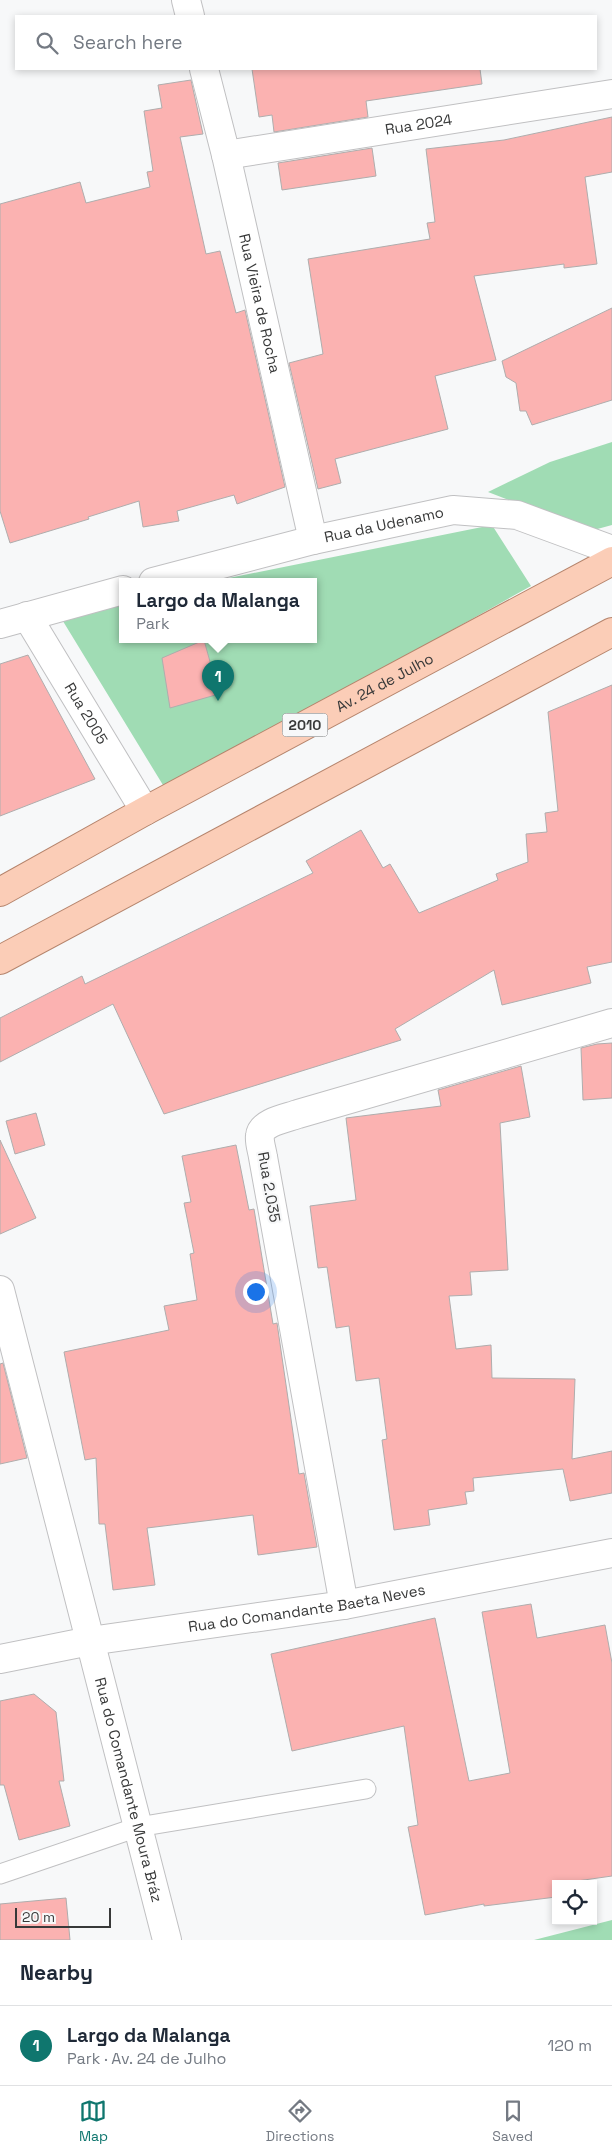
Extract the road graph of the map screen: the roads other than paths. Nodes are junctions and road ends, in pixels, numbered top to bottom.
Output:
1 (186, 0) edge
2 (190, 15) edge
3 (204, 70) edge
4 (612, 94) edge
5 (226, 155) junction
6 (313, 540) junction
7 (612, 550) edge
8 (612, 561) edge
9 (169, 578) edge
10 (119, 591) edge
11 (27, 616) junction
12 (0, 624) edge
13 (612, 632) edge
14 (145, 811) junction
15 (0, 892) edge
16 (0, 960) edge
17 (612, 1023) edge
18 (0, 1290) edge
19 (612, 1552) edge
20 (344, 1605) junction
21 (90, 1641) junction
22 (0, 1660) edge
23 (366, 1789) dead end
24 (138, 1828) junction
25 (0, 1874) edge
26 (167, 1940) edge

1 - 2 street
3 - 5 street, Rua Vieira de Rocha
4 - 5 street, Rua 2024
5 - 6 street, Rua Vieira de Rocha
6 - 7 street, Rua da Udenamo
6 - 9 street, Rua da Udenamo
8 - 14 main road, Av. 24 de Julho / 2010
10 - 11 street
11 - 12 street
11 - 14 street, Rua 2005
13 - 16 main road
14 - 15 main road, Av. 24 de Julho / 2010
17 - 20 street, Rua 2.035
18 - 21 street, Rua do Comandante Moura Bráz
19 - 20 street, Rua do Comandante Baeta Neves
20 - 21 street, Rua do Comandante Baeta Neves
21 - 22 street, Rua do Comandante Baeta Neves
21 - 24 street, Rua do Comandante Moura Bráz
23 - 24 lane
24 - 25 lane
24 - 26 street, Rua do Comandante Moura Bráz

